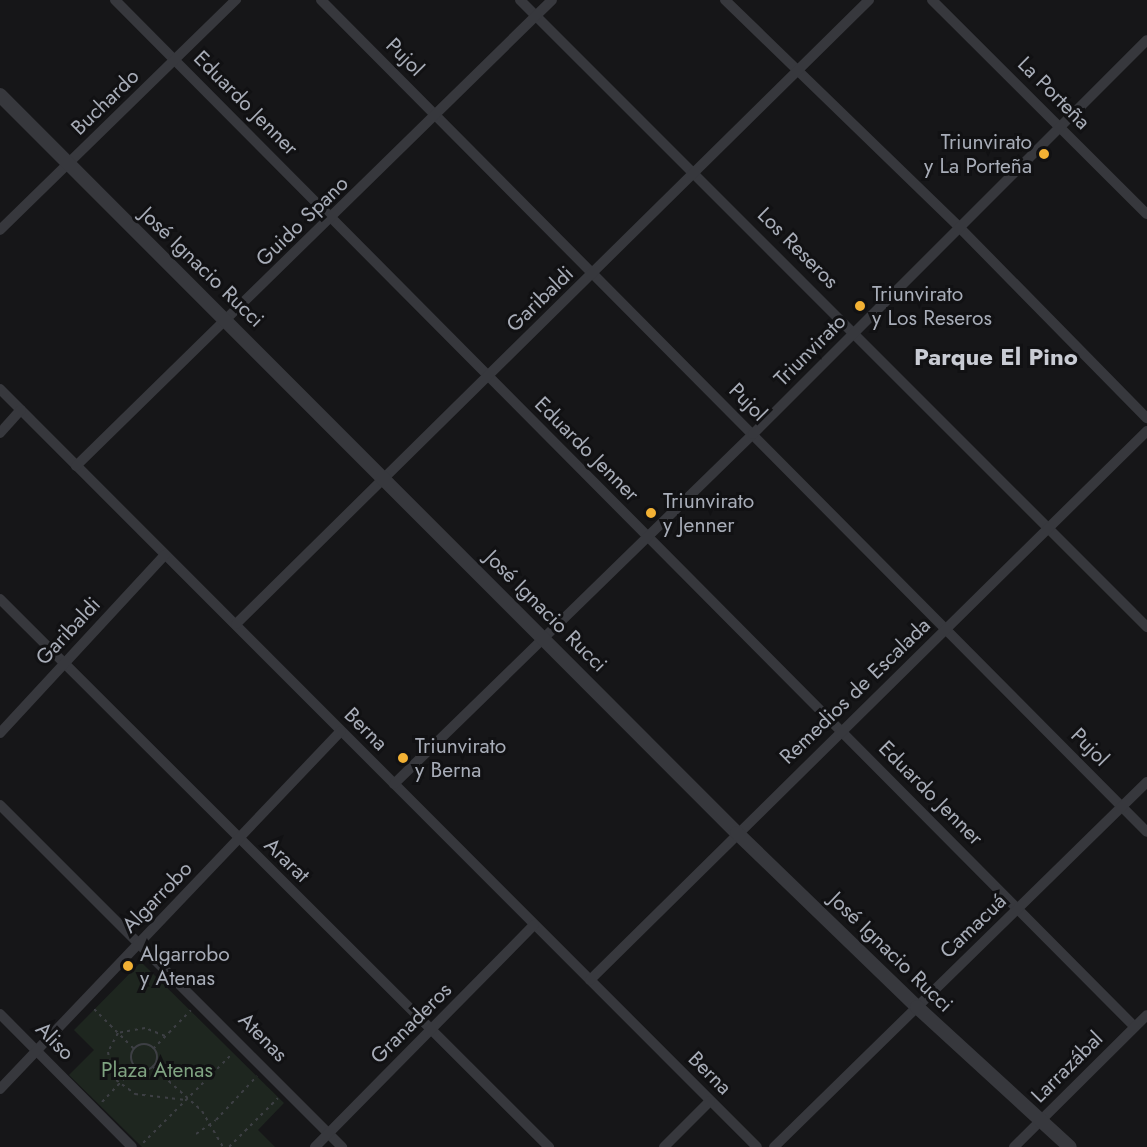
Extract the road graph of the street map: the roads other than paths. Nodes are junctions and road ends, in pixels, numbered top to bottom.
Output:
1 (115, 0) edge
2 (236, 0) edge
3 (321, 0) edge
4 (520, 0) edge
5 (552, 0) edge
6 (724, 0) edge
7 (869, 0) edge
8 (932, 0) edge
9 (536, 16) junction
10 (1147, 40) edge
11 (175, 60) junction
12 (796, 72) junction
13 (0, 96) edge
14 (437, 116) junction
15 (1060, 126) junction
16 (68, 165) junction
17 (697, 173) junction
18 (1147, 214) edge
19 (333, 218) junction
20 (959, 227) junction
21 (0, 230) edge
22 (593, 275) junction
23 (227, 320) junction
24 (855, 333) junction
25 (488, 377) junction
26 (0, 389) edge
27 (21, 410) junction
28 (1147, 418) edge
29 (1147, 431) edge
30 (0, 433) edge
31 (753, 434) junction
32 (76, 466) junction
33 (384, 480) junction
34 (1049, 530) junction
35 (647, 537) junction
36 (165, 555) junction
37 (0, 599) edge
38 (236, 624) junction
39 (1147, 627) edge
40 (945, 631) junction
41 (543, 638) junction
42 (64, 664) junction
43 (841, 730) junction
44 (341, 731) junction
45 (0, 734) edge
46 (1147, 782) edge
47 (394, 783) junction
48 (0, 805) edge
49 (1124, 809) junction
50 (1147, 832) edge
51 (737, 833) junction
52 (238, 840) junction
53 (1020, 909) junction
54 (534, 925) junction
55 (139, 943) junction
56 (590, 980) junction
57 (916, 1007) junction
58 (0, 1014) edge
59 (1147, 1015) edge
60 (1135, 1027) junction
61 (432, 1030) junction
62 (37, 1051) junction
63 (0, 1089) edge
64 (710, 1101) junction
65 (1042, 1120) junction
66 (329, 1133) junction
67 (132, 1147) edge
68 (315, 1147) edge
69 (342, 1147) edge
70 (549, 1147) edge
71 (664, 1147) edge
72 (757, 1147) edge
73 (774, 1147) edge
74 (1014, 1147) edge
75 (1070, 1147) edge

1 - 11 street, Eduardo Jenner
2 - 11 street, Buchardo
3 - 14 street, Pujol
4 - 9 street, Los Reseros
5 - 9 street, Guido Spano
6 - 12 street
7 - 12 street, Garibaldi
8 - 15 street, La Porteña
9 - 14 street, Guido Spano
9 - 17 street, Los Reseros
10 - 15 street, Triunvirato
11 - 16 street, Buchardo
11 - 19 street, Eduardo Jenner
12 - 17 street, Garibaldi
12 - 20 street
13 - 16 street, José Ignacio Rucci
14 - 19 street, Guido Spano
14 - 22 street, Pujol
15 - 18 street, La Porteña
15 - 20 street, Triunvirato
16 - 21 street, Buchardo
16 - 23 street, José Ignacio Rucci
17 - 22 street, Garibaldi
17 - 24 street, Los Reseros
19 - 23 street, Guido Spano
19 - 25 street, Eduardo Jenner
20 - 24 street, Triunvirato
20 - 28 street
22 - 25 street, Garibaldi
22 - 31 street, Pujol
23 - 32 street, Guido Spano
23 - 33 street, José Ignacio Rucci
24 - 31 street, Triunvirato
24 - 34 street, Los Reseros
25 - 33 street, Garibaldi
25 - 35 street, Eduardo Jenner
26 - 27 street, Berna
27 - 30 street
27 - 32 street, Berna
29 - 34 street, Remedios de Escalada
31 - 35 street, Triunvirato
31 - 40 street, Pujol
32 - 36 street, Berna
33 - 38 street, Garibaldi
33 - 41 street, José Ignacio Rucci
34 - 39 street, Los Reseros
34 - 40 street, Remedios de Escalada
35 - 41 street, Triunvirato
35 - 43 street, Eduardo Jenner
36 - 38 street, Berna
36 - 42 street, Garibaldi
37 - 42 street, Ararat
38 - 44 street, Berna
40 - 43 street, Remedios de Escalada
40 - 49 street, Pujol
41 - 47 street, Triunvirato
41 - 51 street, José Ignacio Rucci
42 - 45 street, Garibaldi
42 - 52 street, Ararat
43 - 51 street, Remedios de Escalada
43 - 53 street, Eduardo Jenner
44 - 47 street, Berna
44 - 52 street, Algarrobo
46 - 49 street, Camacuá
47 - 54 street, Berna
48 - 55 street, Atenas
49 - 50 street, Pujol
49 - 53 street, Camacuá
51 - 56 street, Remedios de Escalada
51 - 57 street, José Ignacio Rucci
52 - 55 street, Algarrobo
52 - 61 street, Ararat
53 - 57 street, Camacuá
53 - 60 street, Eduardo Jenner
54 - 56 street, Berna
54 - 61 street, Granaderos
55 - 62 street, Algarrobo
55 - 66 street, Atenas
56 - 64 street, Berna
57 - 65 street, José Ignacio Rucci
57 - 73 street, Camacuá
58 - 62 street, Aliso
59 - 60 street, Larrazábal
60 - 65 street, Larrazábal
61 - 66 street, Granaderos
61 - 70 street, Ararat
62 - 63 street, Algarrobo
62 - 67 street, Aliso
64 - 71 street
64 - 72 street, Berna
65 - 74 street, Larrazábal
65 - 75 street, José Ignacio Rucci
66 - 68 street, Granaderos
66 - 69 street, Atenas

